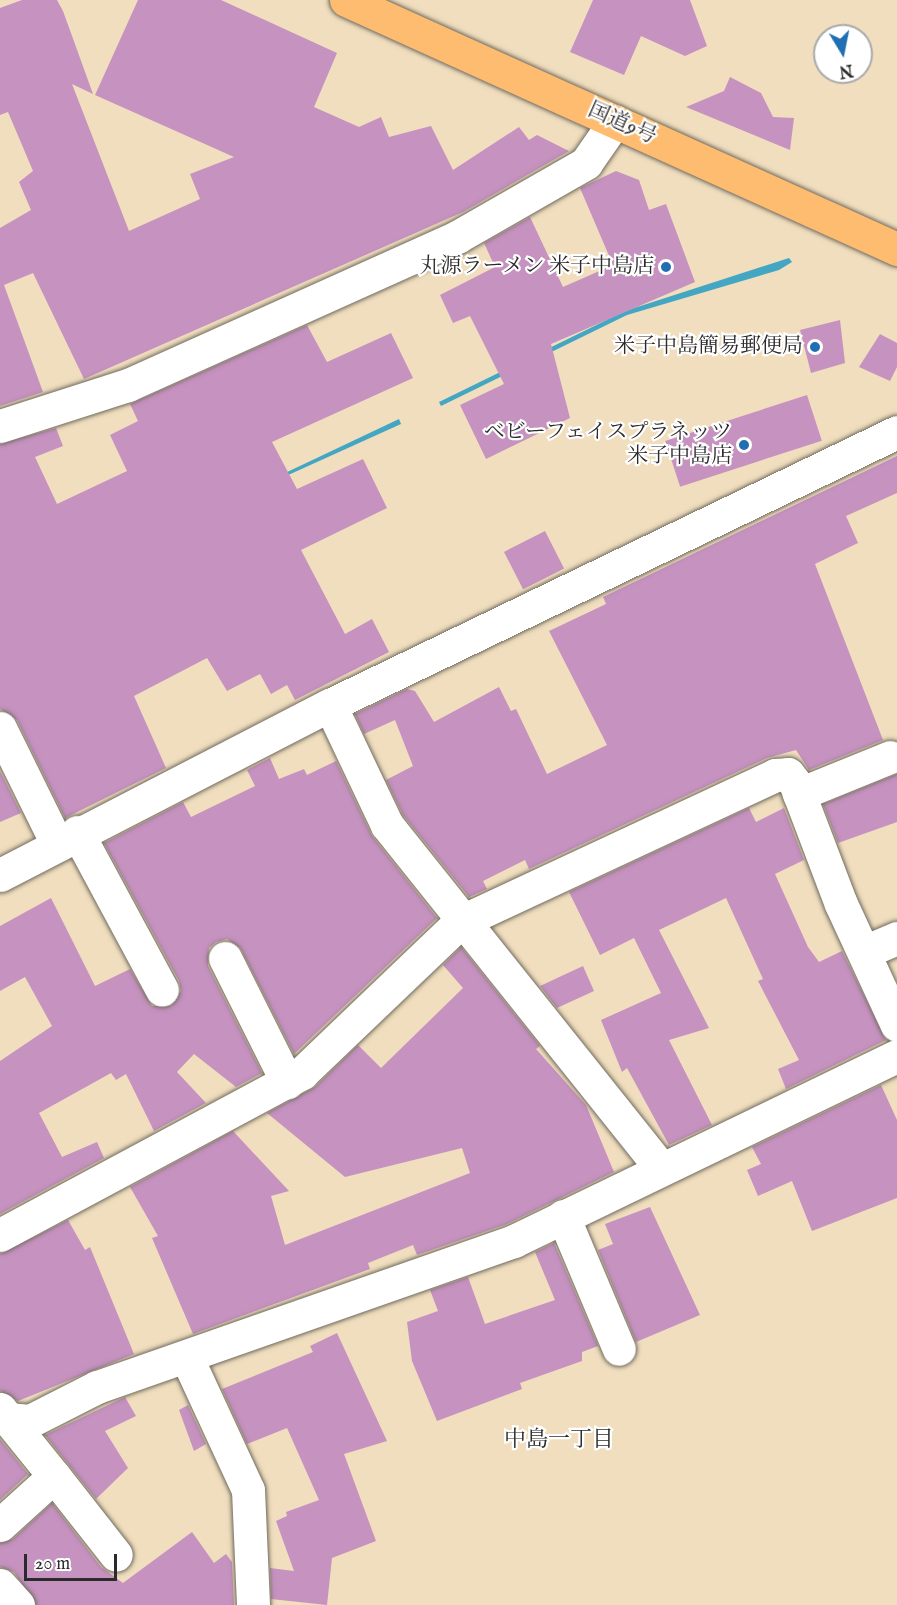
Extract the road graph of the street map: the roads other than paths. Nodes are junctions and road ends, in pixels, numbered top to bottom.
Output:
1 (346, 0) edge
2 (615, 122) junction
3 (897, 249) edge
4 (0, 426) edge
5 (897, 432) edge
6 (330, 705) junction
7 (0, 728) edge
8 (890, 757) dead end
9 (799, 794) junction
10 (66, 837) junction
11 (0, 875) edge
12 (459, 922) junction
13 (897, 938) edge
14 (864, 952) junction
15 (225, 958) dead end
16 (162, 990) dead end
17 (897, 1025) edge
18 (897, 1056) edge
19 (287, 1082) junction
20 (659, 1166) junction
21 (563, 1216) junction
22 (0, 1235) edge
23 (620, 1349) dead end
24 (187, 1358) junction
25 (4, 1414) edge
26 (54, 1476) junction
27 (0, 1525) edge
28 (116, 1555) dead end
29 (0, 1585) edge
30 (18, 1605) edge
31 (253, 1605) edge

1 - 2 highway, 国道9号
2 - 3 highway, 国道9号
2 - 4 street
5 - 6 street
6 - 10 street
6 - 12 street
7 - 10 street
8 - 9 street
9 - 12 street
9 - 14 street
10 - 11 street
10 - 16 street
12 - 19 street
12 - 20 street
13 - 14 street
14 - 17 street
15 - 19 street
18 - 20 street
19 - 22 street
20 - 21 street
21 - 23 street
21 - 24 street
24 - 25 street
24 - 31 street
25 - 26 street
26 - 27 street
26 - 28 street
29 - 30 street

